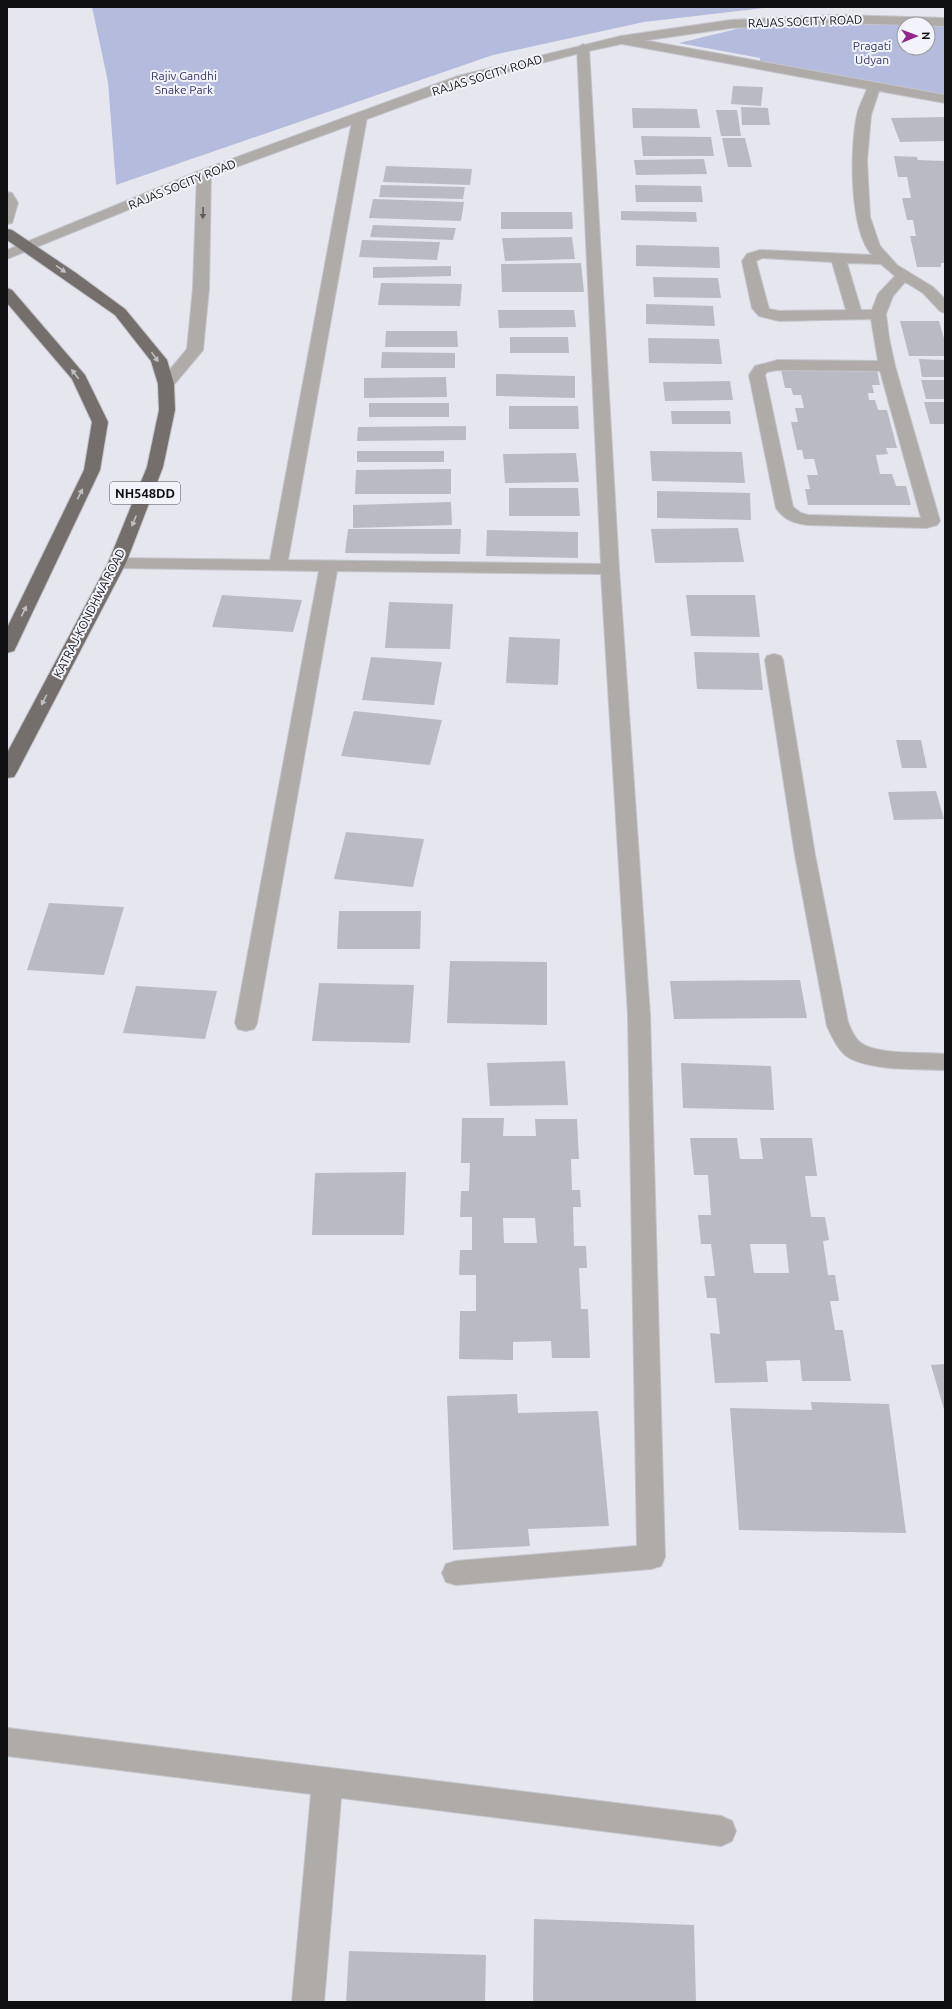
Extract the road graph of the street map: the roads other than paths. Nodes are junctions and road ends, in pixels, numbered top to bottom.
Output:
1 (945, 22) edge
2 (621, 40) junction
3 (583, 48) junction
4 (874, 86) junction
5 (945, 99) edge
6 (360, 117) junction
7 (204, 174) junction
8 (7, 196) edge
9 (7, 220) edge
10 (7, 233) edge
11 (29, 247) junction
12 (7, 255) edge
13 (838, 257) junction
14 (885, 260) junction
15 (904, 275) junction
16 (7, 292) edge
17 (945, 308) edge
18 (878, 314) junction
19 (855, 315) junction
20 (887, 366) junction
21 (166, 384) junction
22 (117, 563) junction
23 (278, 565) junction
24 (329, 565) junction
25 (610, 569) junction
26 (7, 647) edge
27 (774, 660) dead end
28 (7, 772) edge
29 (246, 1024) dead end
30 (945, 1062) edge
31 (456, 1574) dead end
32 (7, 1742) edge
33 (327, 1783) junction
34 (721, 1830) dead end
35 (308, 2002) edge

1 - 2 street, RAJAS SOCITY ROAD
2 - 3 street, RAJAS SOCITY ROAD
2 - 4 street
3 - 6 street, RAJAS SOCITY ROAD
3 - 25 street
4 - 5 street
4 - 14 street
6 - 7 street, RAJAS SOCITY ROAD
6 - 23 street
7 - 11 street, RAJAS SOCITY ROAD
7 -> 21 street
8 - 9 street
10 - 11 highway, NH548DD
11 - 12 street, RAJAS SOCITY ROAD
11 -> 21 highway, KATRAJ-KONDHWA ROAD / NH548DD
13 - 14 street
13 - 19 street
13 - 19 street
14 - 15 street
15 - 17 street
15 - 18 street
26 -> 16 highway
18 - 19 street
18 - 20 street
20 - 20 street
21 -> 22 highway, KATRAJ-KONDHWA ROAD / NH548DD
22 - 23 street
22 -> 28 highway, KATRAJ-KONDHWA ROAD / NH548DD
23 - 24 street
24 - 25 street
24 - 29 street
25 - 31 street
27 - 30 street
32 - 33 street
33 - 34 street
33 - 35 street

